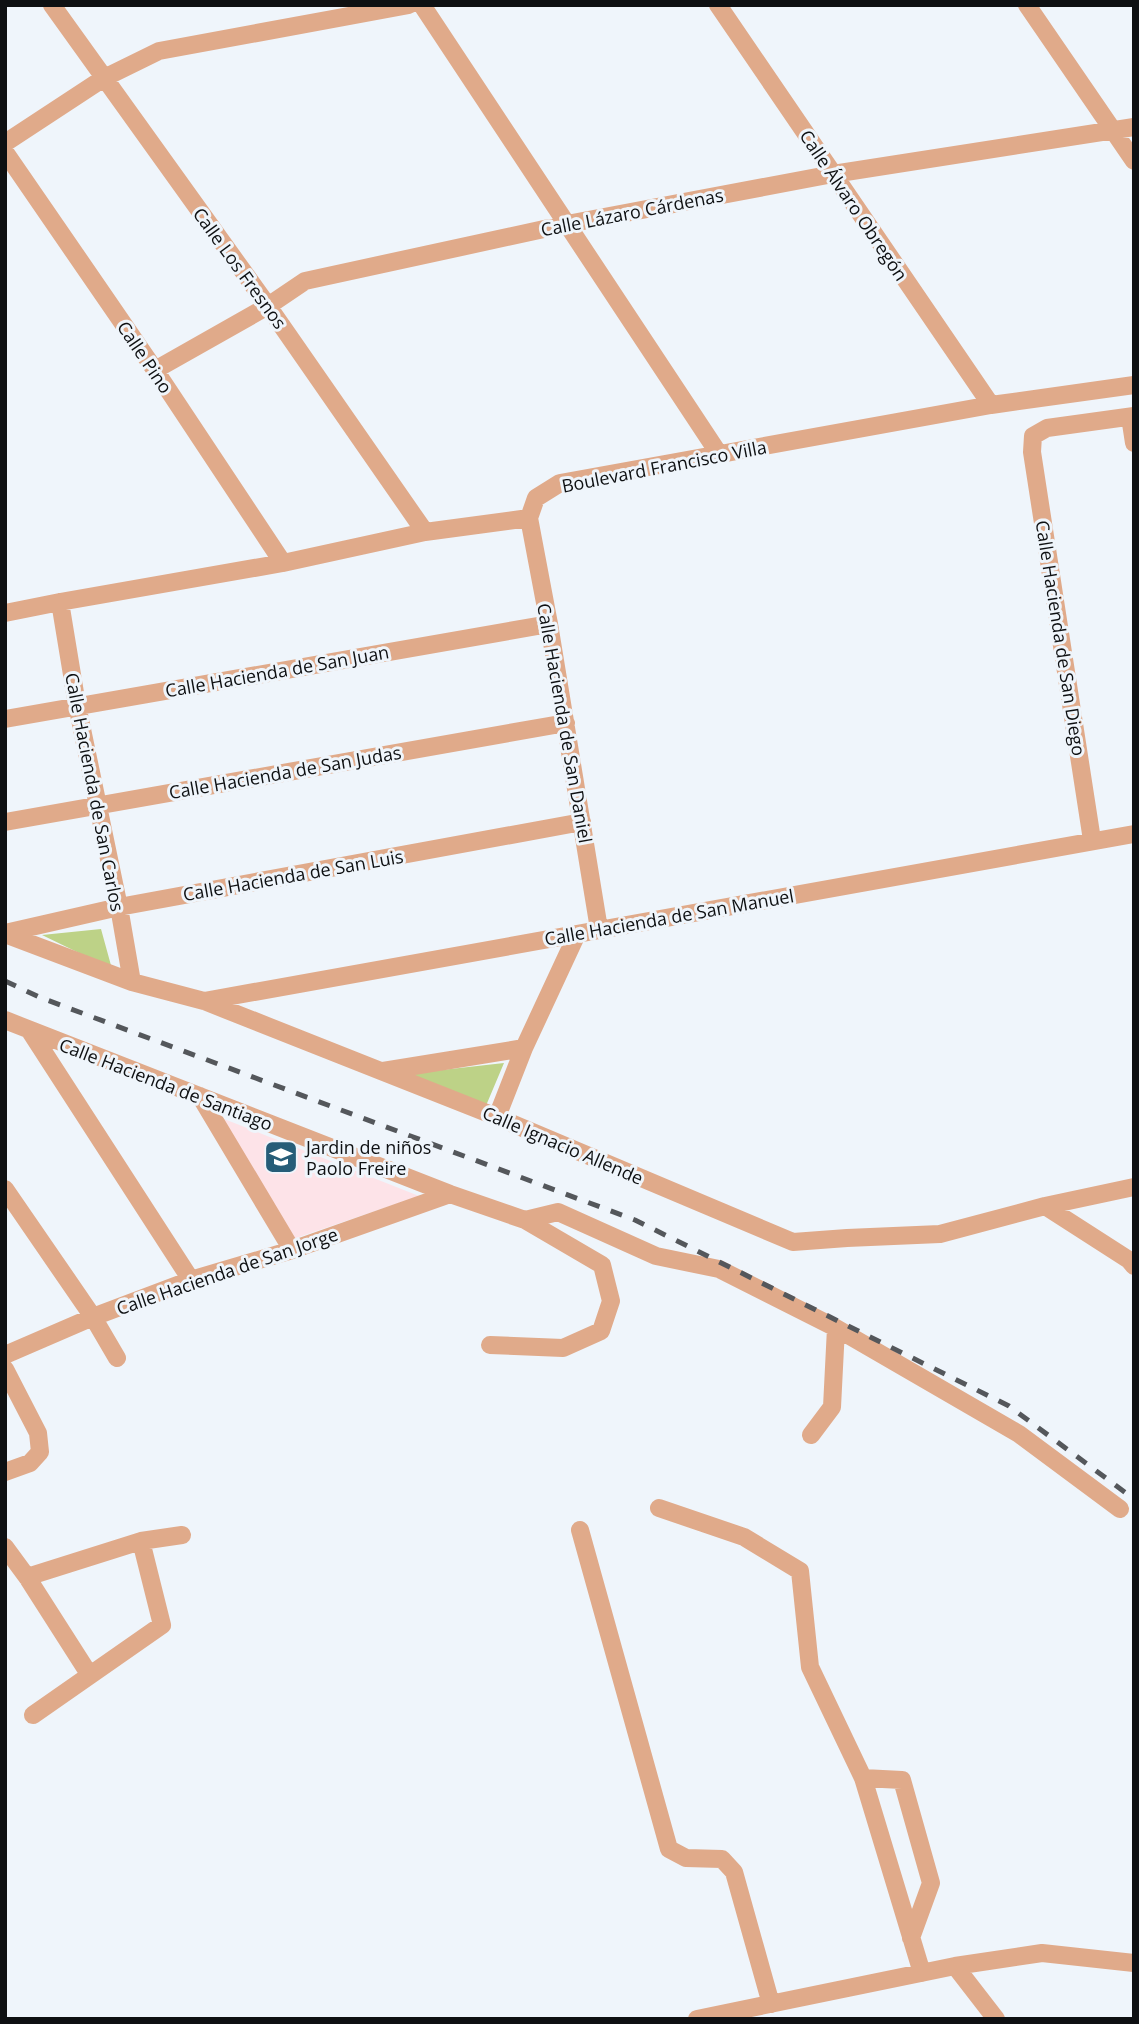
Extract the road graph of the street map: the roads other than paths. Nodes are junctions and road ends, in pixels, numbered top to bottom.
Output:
1 (52, 5) edge
2 (409, 5) edge
3 (422, 5) edge
4 (718, 5) edge
5 (1027, 5) edge
6 (104, 78) junction
7 (1134, 127) edge
8 (1113, 131) junction
9 (5, 143) edge
10 (5, 152) edge
11 (1134, 161) edge
12 (833, 174) junction
13 (567, 224) junction
14 (268, 306) junction
15 (155, 370) junction
16 (1134, 385) edge
17 (991, 405) junction
18 (1132, 417) edge
19 (1134, 443) edge
20 (719, 454) junction
21 (529, 518) junction
22 (425, 532) junction
23 (283, 563) junction
24 (60, 602) junction
25 (5, 613) edge
26 (549, 624) junction
27 (77, 705) junction
28 (5, 719) edge
29 (566, 723) junction
30 (98, 805) junction
31 (5, 822) edge
32 (582, 822) junction
33 (1134, 834) edge
34 (1093, 840) junction
35 (118, 907) junction
36 (599, 929) junction
37 (5, 934) edge
38 (577, 934) junction
39 (132, 982) junction
40 (204, 1001) junction
41 (5, 1020) edge
42 (30, 1031) junction
43 (524, 1048) junction
44 (381, 1071) junction
45 (200, 1096) junction
46 (497, 1117) junction
47 (1134, 1187) edge
48 (5, 1189) edge
49 (450, 1194) junction
50 (1045, 1206) junction
51 (525, 1220) junction
52 (292, 1250) junction
53 (1134, 1266) edge
54 (191, 1280) junction
55 (93, 1317) junction
56 (836, 1328) junction
57 (490, 1345) dead end
58 (5, 1355) edge
59 (117, 1358) dead end
60 (5, 1368) edge
61 (811, 1435) dead end
62 (5, 1472) edge
63 (659, 1508) dead end
64 (1120, 1509) dead end
65 (580, 1530) dead end
66 (182, 1535) dead end
67 (141, 1541) junction
68 (5, 1547) edge
69 (27, 1577) junction
70 (89, 1674) junction
71 (33, 1715) dead end
72 (863, 1778) junction
73 (911, 1938) junction
74 (1134, 1963) edge
75 (955, 1966) junction
76 (922, 1973) junction
77 (771, 2004) junction
78 (697, 2019) edge
79 (996, 2019) edge

1 - 6 street, Calle Los Fresnos
2 - 6 street
3 - 13 street
4 - 12 street, Calle Álvaro Obregón
5 - 8 street
6 - 9 street
6 - 14 street, Calle Los Fresnos
7 - 8 street, Calle Lázaro Cárdenas
8 - 11 street
8 - 12 street, Calle Lázaro Cárdenas
10 - 15 street, Calle Pino
12 - 13 street, Calle Lázaro Cárdenas
12 - 17 street, Calle Álvaro Obregón
13 - 14 street, Calle Lázaro Cárdenas
13 - 20 street
14 - 15 street, Calle Lázaro Cárdenas
14 - 22 street, Calle Los Fresnos
15 - 23 street, Calle Pino
16 - 17 street, Boulevard Francisco Villa
17 - 20 street, Boulevard Francisco Villa
18 - 19 street
18 - 34 street, Calle Hacienda de San Diego
20 - 21 street, Boulevard Francisco Villa
21 - 22 street
21 - 26 street, Calle Hacienda de San Daniel
22 - 23 street
23 - 24 street
24 - 25 street
24 - 27 street, Calle Hacienda de San Carlos
26 - 27 street, Calle Hacienda de San Juan
26 - 29 street, Calle Hacienda de San Daniel
27 - 28 street, Calle Hacienda de San Juan
27 - 30 street, Calle Hacienda de San Carlos
29 - 30 street, Calle Hacienda de San Judas
29 - 32 street, Calle Hacienda de San Daniel
30 - 31 street, Calle Hacienda de San Judas
30 - 35 street, Calle Hacienda de San Carlos
32 - 35 street, Calle Hacienda de San Luis
32 - 36 street, Calle Hacienda de San Daniel
33 - 34 street, Calle Hacienda de San Manuel
34 - 36 street, Calle Hacienda de San Manuel
35 - 37 street, Calle Hacienda de San Luis
35 - 39 street, Calle Hacienda de San Carlos
36 - 38 street, Calle Hacienda de San Manuel
37 - 39 street, Calle Ignacio Allende
38 - 40 street, Calle Hacienda de San Manuel
38 - 43 street
39 - 40 street, Calle Ignacio Allende
40 - 44 street, Calle Ignacio Allende
41 - 42 street, Calle Hacienda de Santiago
42 - 45 street, Calle Hacienda de Santiago
42 - 54 street
43 - 44 street
43 - 46 street
44 - 46 street, Calle Ignacio Allende
45 - 49 street, Calle Hacienda de Santiago
45 - 52 street
46 - 50 street, Calle Ignacio Allende
47 - 50 street, Calle Ignacio Allende
48 - 55 street
49 - 51 street, Calle Hacienda de Santiago
49 - 52 street, Calle Hacienda de San Jorge
50 - 53 street
51 - 56 street
51 - 57 street, Calle Hacienda de Santiago
52 - 54 street, Calle Hacienda de San Jorge
54 - 55 street, Calle Hacienda de San Jorge
55 - 58 street, Calle Hacienda de San Jorge
55 - 59 street
56 - 61 street
56 - 64 street
60 - 62 street
63 - 72 street
65 - 77 street
66 - 67 street
67 - 69 street
67 - 70 street
68 - 69 street
69 - 70 street
70 - 71 street
72 - 73 street
72 - 73 street
73 - 76 street
74 - 75 street
75 - 76 street
75 - 79 street
76 - 77 street
77 - 78 street

